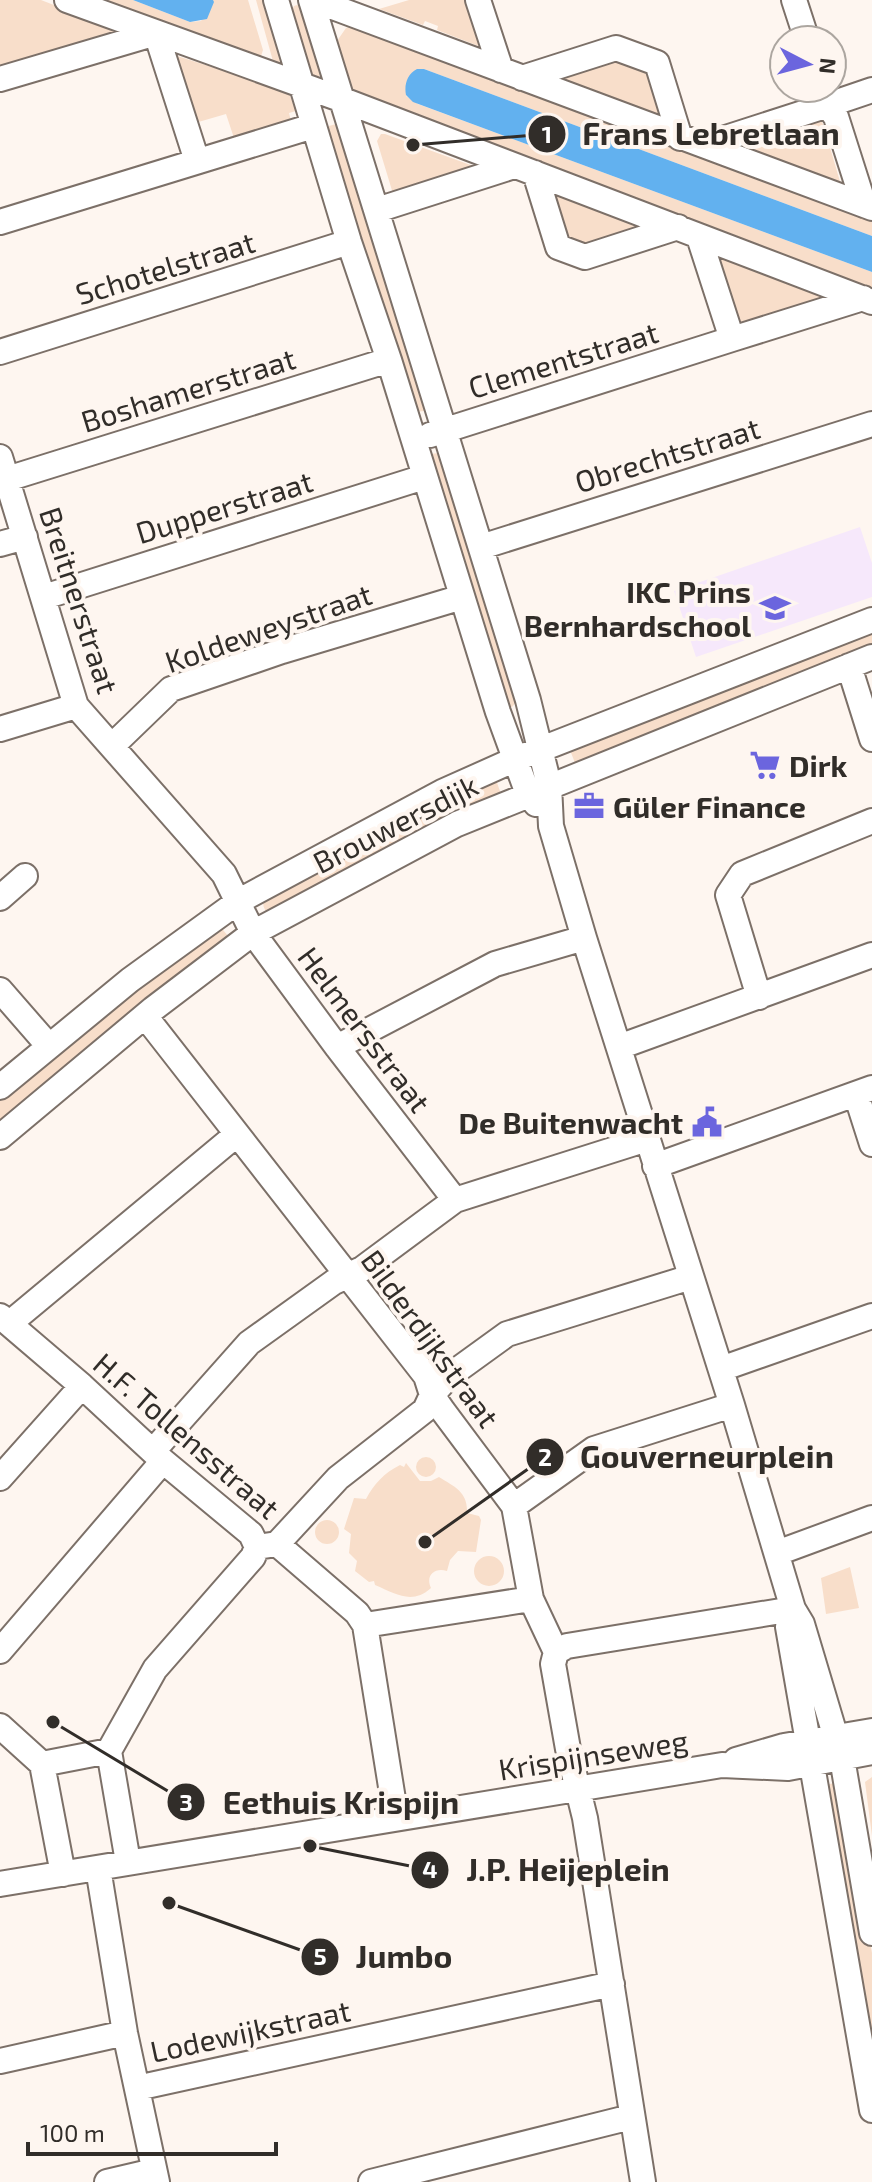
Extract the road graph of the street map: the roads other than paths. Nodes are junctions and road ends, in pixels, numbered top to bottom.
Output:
1 (67, 0) edge
2 (276, 0) edge
3 (313, 0) edge
4 (478, 0) edge
5 (794, 0) edge
6 (363, 8) edge
7 (802, 24) edge
8 (156, 33) junction
9 (512, 74) junction
10 (0, 79) edge
11 (303, 86) junction
12 (872, 90) edge
13 (848, 93) edge
14 (343, 100) junction
15 (807, 104) edge
16 (829, 104) edge
17 (313, 126) junction
18 (680, 138) junction
19 (704, 145) junction
20 (197, 161) junction
21 (524, 169) junction
22 (868, 206) edge
23 (377, 210) junction
24 (0, 222) edge
25 (688, 232) junction
26 (349, 242) junction
27 (867, 300) edge
28 (732, 339) junction
29 (0, 352) edge
30 (389, 360) junction
31 (872, 424) edge
32 (444, 430) junction
33 (413, 440) junction
34 (4, 468) edge
35 (424, 477) junction
36 (25, 537) junction
37 (0, 544) edge
38 (481, 547) junction
39 (44, 597) junction
40 (462, 597) junction
41 (872, 620) edge
42 (860, 662) edge
43 (76, 706) junction
44 (0, 729) edge
45 (872, 739) edge
46 (112, 746) junction
47 (539, 750) junction
48 (516, 759) junction
49 (539, 789) junction
50 (872, 821) edge
51 (25, 876) dead end
52 (0, 898) edge
53 (239, 901) junction
54 (253, 933) junction
55 (584, 938) junction
56 (872, 955) edge
57 (0, 990) edge
58 (759, 997) junction
59 (145, 1016) junction
60 (48, 1045) junction
61 (337, 1047) junction
62 (619, 1047) junction
63 (0, 1087) edge
64 (864, 1091) edge
65 (236, 1135) junction
66 (0, 1137) edge
67 (647, 1139) junction
68 (872, 1144) edge
69 (655, 1166) junction
70 (455, 1200) junction
71 (347, 1276) junction
72 (691, 1277) junction
73 (872, 1316) edge
74 (5, 1320) edge
75 (721, 1369) junction
76 (82, 1386) junction
77 (432, 1395) junction
78 (732, 1405) junction
79 (158, 1456) junction
80 (0, 1478) edge
81 (514, 1506) junction
82 (872, 1518) edge
83 (267, 1545) junction
84 (777, 1553) junction
85 (531, 1599) junction
86 (793, 1609) junction
87 (365, 1625) junction
88 (0, 1651) edge
89 (556, 1652) junction
90 (0, 1726) edge
91 (872, 1731) edge
92 (840, 1748) junction
93 (109, 1751) junction
94 (872, 1752) edge
95 (809, 1753) junction
96 (42, 1764) junction
97 (577, 1788) junction
98 (396, 1818) junction
99 (128, 1862) junction
100 (98, 1868) junction
101 (63, 1874) junction
102 (0, 1884) edge
103 (872, 1933) edge
104 (612, 1984) junction
105 (125, 2033) junction
106 (0, 2061) edge
107 (137, 2088) junction
108 (872, 2110) edge
109 (631, 2117) junction
110 (156, 2176) edge
111 (107, 2182) edge
112 (371, 2182) edge
113 (643, 2182) edge

1 - 8 street
2 - 11 street
3 - 6 street
3 - 14 street
4 - 9 street
5 - 7 street
6 - 9 street
8 - 10 street
8 - 11 street
8 - 20 street
9 - 18 street
9 - 18 street
11 - 14 street
11 - 17 street
12 - 13 street
14 - 21 street
14 - 23 street
15 - 19 street
16 - 22 street
17 - 20 street
17 - 26 street
18 - 19 street
19 - 22 street
20 - 24 street
21 - 23 street
21 - 25 street
21 - 25 street
23 - 32 street
25 - 27 street
25 - 28 street
26 - 29 street, Schotelstraat
26 - 30 street
27 - 28 street, Clementstraat
28 - 32 street, Clementstraat
30 - 33 street
30 - 34 street, Boshamerstraat
31 - 38 street, Obrechtstraat
32 - 33 street, Clementstraat
32 - 38 street
33 - 35 street
34 - 36 street, Breitnerstraat
35 - 39 street, Dupperstraat
35 - 40 street
36 - 37 street
36 - 39 street, Breitnerstraat
38 - 47 street
39 - 43 street, Breitnerstraat
40 - 46 street, Koldeweystraat
40 - 48 street
41 - 47 street, Brouwersdijk
42 - 45 street
42 - 49 street, Brouwersdijk
43 - 44 street
43 - 46 street, Breitnerstraat
46 - 53 street, Breitnerstraat
47 - 48 street, Brouwersdijk
47 - 49 street
48 - 49 street
48 - 53 street, Brouwersdijk
49 - 54 street, Brouwersdijk
49 - 55 street
50 - 58 street
51 - 52 street
53 - 54 street, Helmersstraat
53 - 60 street, Brouwersdijk
54 - 59 street, Brouwersdijk
54 - 61 street, Helmersstraat
55 - 61 street
55 - 62 street
56 - 58 street
57 - 60 street
58 - 62 street
59 - 65 street, Bilderdijkstraat
59 - 66 street, Brouwersdijk
60 - 63 street, Brouwersdijk
61 - 70 street, Helmersstraat
62 - 67 street
64 - 68 street
64 - 69 street
65 - 71 street, Bilderdijkstraat
65 - 74 street
67 - 69 street
67 - 70 street
69 - 72 street
70 - 71 street
71 - 77 street, Bilderdijkstraat
71 - 79 street
72 - 75 street
72 - 77 street
73 - 75 street
74 - 76 street, H.F. Tollensstraat
75 - 78 street
76 - 79 street, H.F. Tollensstraat
76 - 80 street
77 - 81 street, Bilderdijkstraat
77 - 83 street
78 - 81 street
78 - 84 street
79 - 83 street, H.F. Tollensstraat
79 - 88 street
81 - 85 street, Bilderdijkstraat
82 - 84 street
83 - 87 street, H.F. Tollensstraat
83 - 93 street
84 - 86 street
85 - 87 street
85 - 89 street, Bilderdijkstraat
86 - 89 street
86 - 92 street
86 - 95 street
87 - 98 street
89 - 97 street, Bilderdijkstraat
90 - 96 street
91 - 92 street, Krispijnseweg
92 - 94 street, Krispijnseweg
92 - 95 street, Krispijnseweg
92 - 103 street
93 - 96 street
93 - 99 street
95 - 97 street, Krispijnseweg
95 - 108 street
96 - 101 street
97 - 98 street, Krispijnseweg
97 - 104 street, Bilderdijkstraat
98 - 99 street, Krispijnseweg
99 - 100 street, Krispijnseweg
100 - 101 street, Krispijnseweg
100 - 105 street
101 - 102 street, Krispijnseweg
104 - 107 street, Lodewijkstraat
104 - 109 street, Bilderdijkstraat
105 - 106 street
105 - 107 street
107 - 110 street
109 - 112 street
109 - 113 street, Bilderdijkstraat
110 - 111 street

